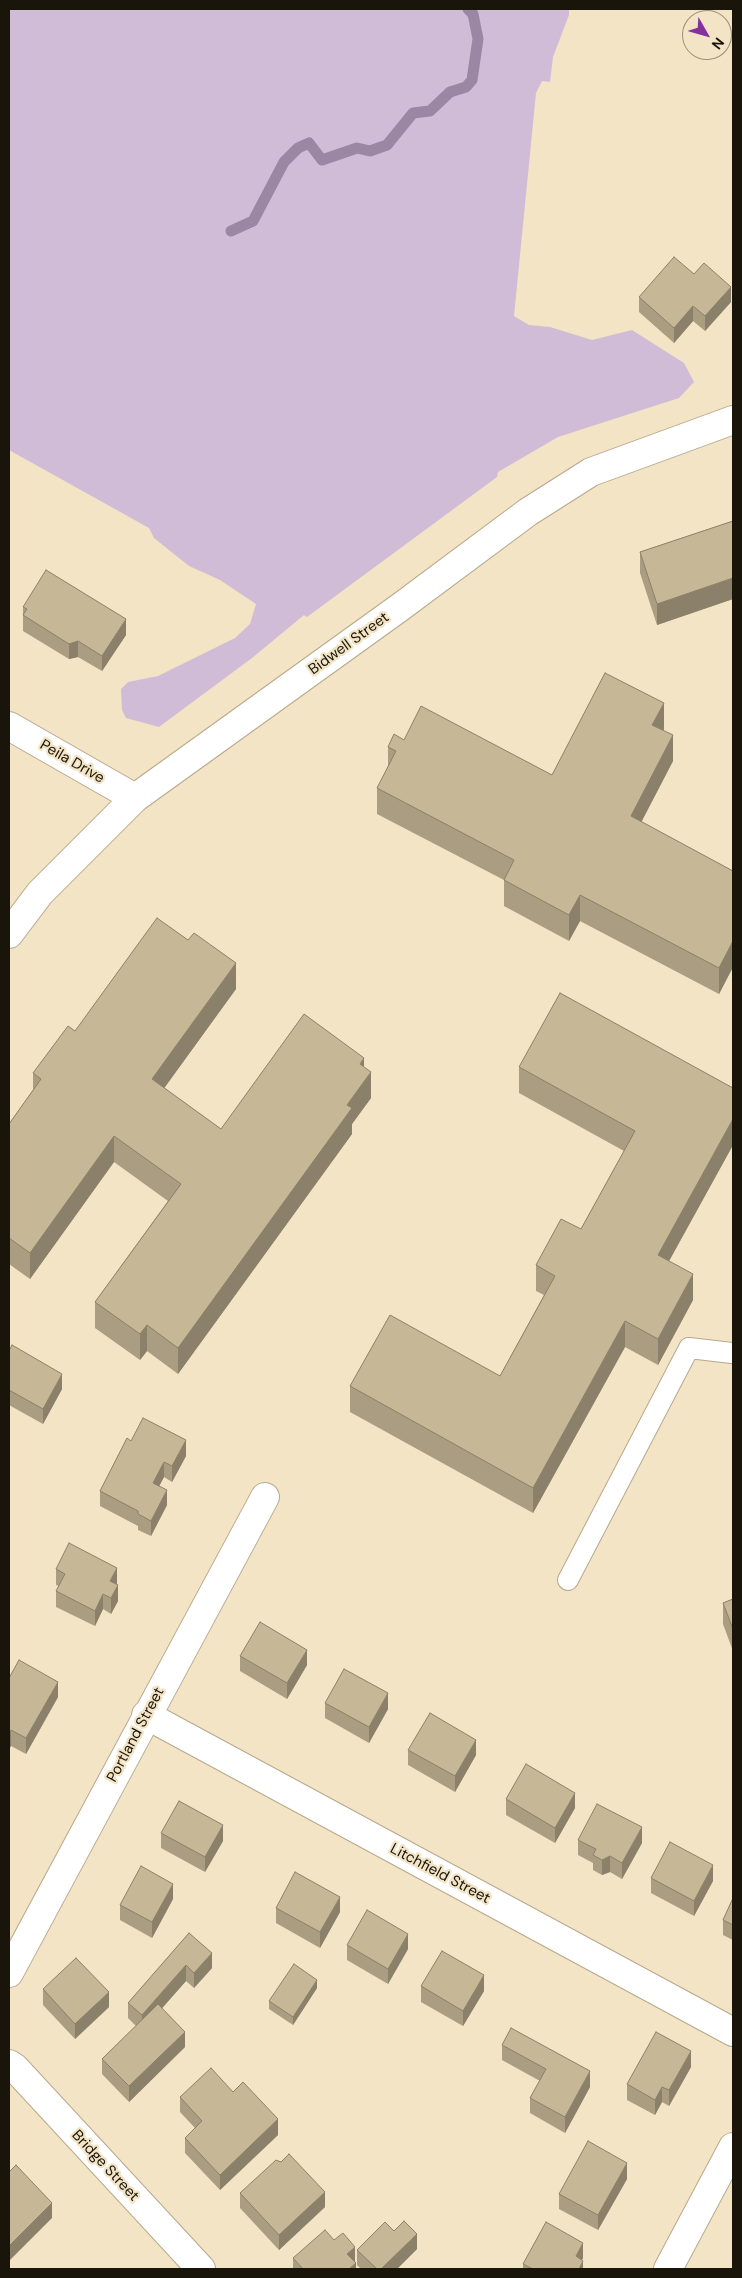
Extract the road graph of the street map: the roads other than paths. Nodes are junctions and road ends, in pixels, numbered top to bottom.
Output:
1 (733, 420) edge
2 (9, 726) edge
3 (135, 798) junction
4 (9, 934) edge
5 (732, 1353) dead end
6 (265, 1497) dead end
7 (568, 1580) dead end
8 (146, 1715) junction
9 (9, 1973) edge
10 (733, 2032) edge
11 (9, 2064) edge
12 (733, 2147) edge
13 (201, 2269) edge
14 (668, 2269) edge

1 - 3 street, Bidwell Street
2 - 3 street, Peila Drive
3 - 4 street, Bidwell Street
5 - 7 lane
6 - 8 street, Portland Street
8 - 9 street, Portland Street
8 - 10 street, Litchfield Street
11 - 13 street, Bridge Street
12 - 14 street

